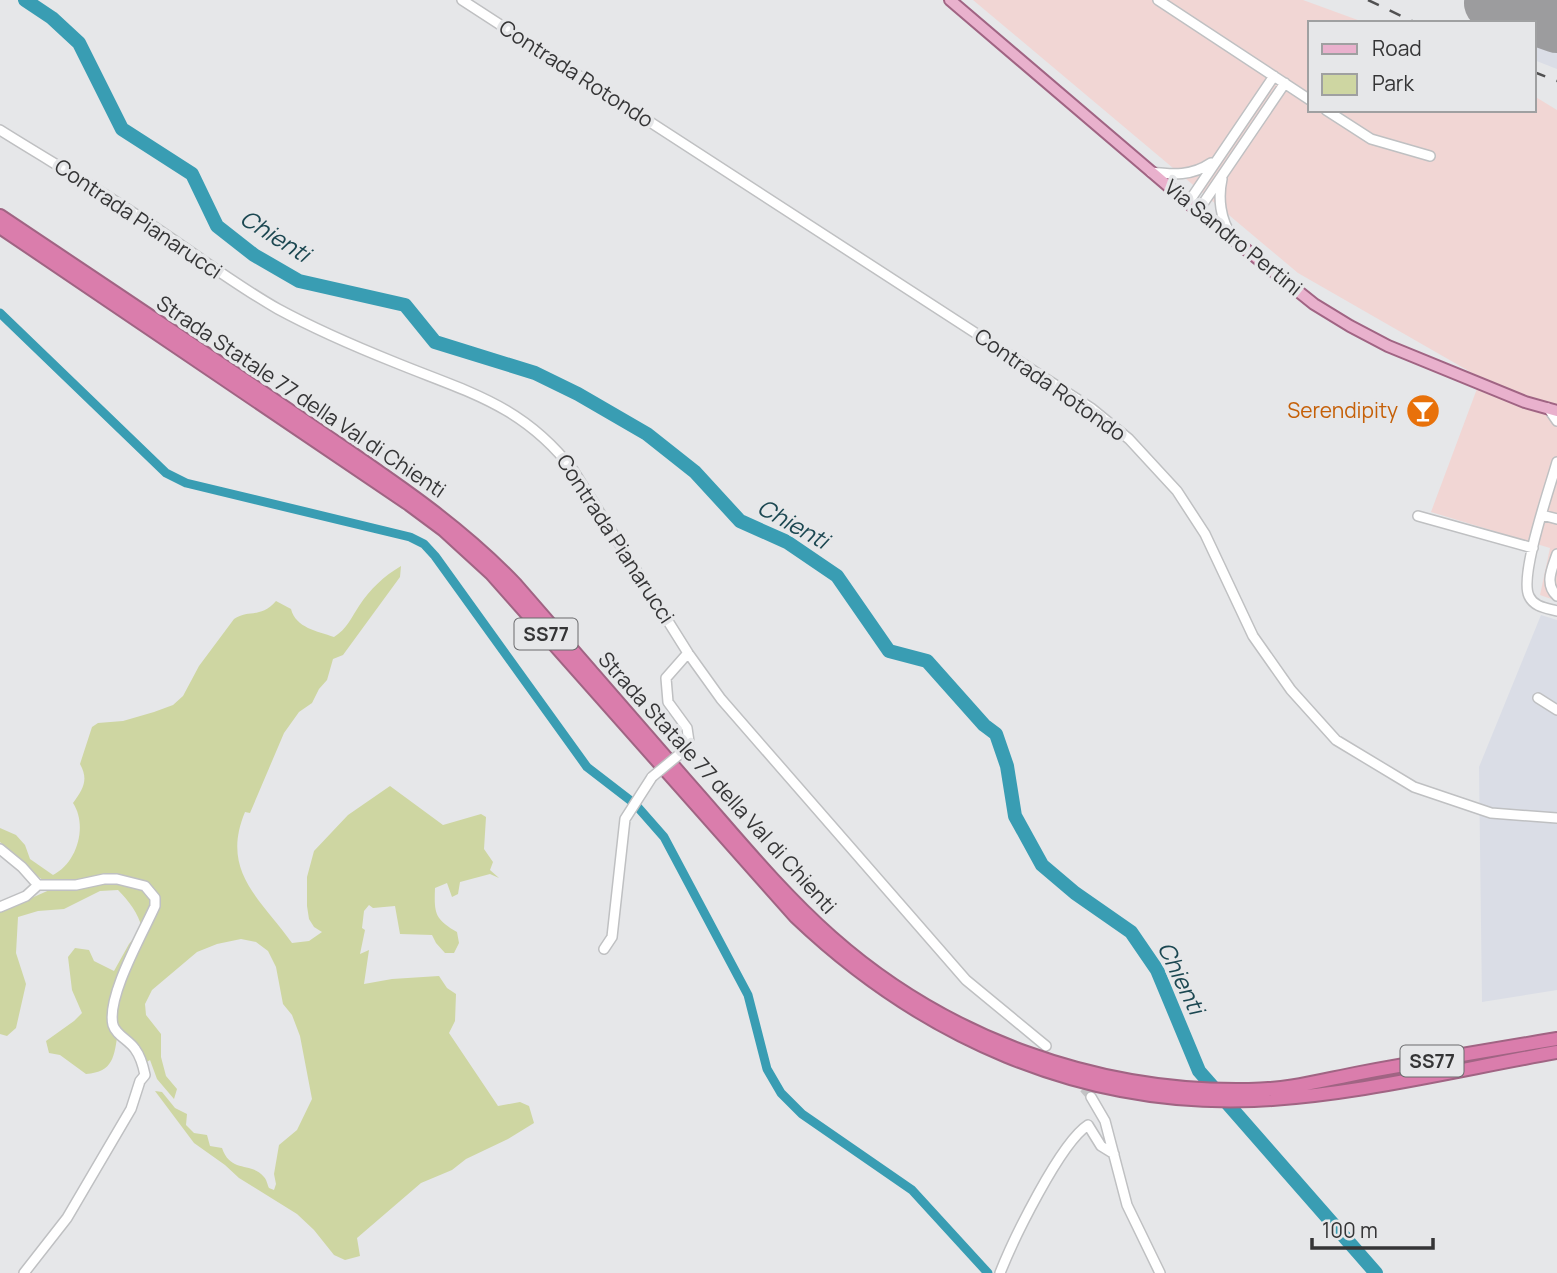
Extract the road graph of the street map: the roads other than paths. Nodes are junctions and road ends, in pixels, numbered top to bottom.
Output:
1 (462, 0) edge
2 (950, 0) edge
3 (1158, 0) edge
4 (1274, 76) junction
5 (1284, 83) junction
6 (1308, 99) edge
7 (1329, 112) edge
8 (1240, 124) junction
9 (0, 130) edge
10 (1251, 132) junction
11 (1430, 156) dead end
12 (1215, 160) junction
13 (1224, 170) junction
14 (1151, 172) junction
15 (1188, 203) junction
16 (1198, 211) junction
17 (0, 216) edge
18 (0, 227) edge
19 (1238, 244) junction
20 (1553, 410) edge
21 (1557, 421) edge
22 (1557, 462) edge
23 (1542, 515) junction
24 (1418, 516) dead end
25 (1557, 519) edge
26 (1532, 548) junction
27 (1557, 554) edge
28 (1557, 596) edge
29 (1557, 611) edge
30 (688, 653) junction
31 (1538, 698) dead end
32 (1557, 710) edge
33 (1557, 818) edge
34 (0, 849) edge
35 (38, 885) junction
36 (0, 907) edge
37 (604, 949) dead end
38 (1557, 1039) edge
39 (1046, 1046) dead end
40 (1557, 1052) edge
41 (1309, 1090) junction
42 (1210, 1095) junction
43 (1091, 1097) tunnel mouth
44 (1114, 1154) junction
45 (24, 1273) edge
46 (1000, 1273) edge
47 (1160, 1273) edge

1 - 33 street, Contrada Rotondo
2 - 14 main road, Via Sandro Pertini
3 - 4 street
4 - 5 street
4 - 8 street
5 - 6 street
5 - 10 street
7 - 11 street
8 - 10 street
8 - 12 street
9 - 30 street, Contrada Pianarucci
10 - 13 street
12 - 14 street
12 - 15 street
13 - 16 street
13 - 19 street
14 - 15 main road, Via Sandro Pertini
15 - 16 main road, Via Sandro Pertini
16 - 19 main road, Via Sandro Pertini
17 - 42 highway, Strada Statale 77 della Val di Chienti / SS77
18 - 42 highway, Strada Statale 77 della Val di Chienti / SS77
19 - 20 main road, Via Sandro Pertini
20 - 21 street
22 - 23 street
23 - 25 street
23 - 26 street
24 - 26 street
26 - 29 street
27 - 28 street
30 - 37 street, bridge
30 - 39 street, Contrada Pianarucci
31 - 32 street
34 - 35 street
35 - 36 street
35 - 45 street
38 - 41 highway, Strada Statale 77 della Val di Chienti / SS77
40 - 41 highway, Strada Statale 77 della Val di Chienti / SS77
41 - 42 highway, Strada Statale 77 della Val di Chienti / SS77
43 - 44 street
44 - 46 street
44 - 47 street

